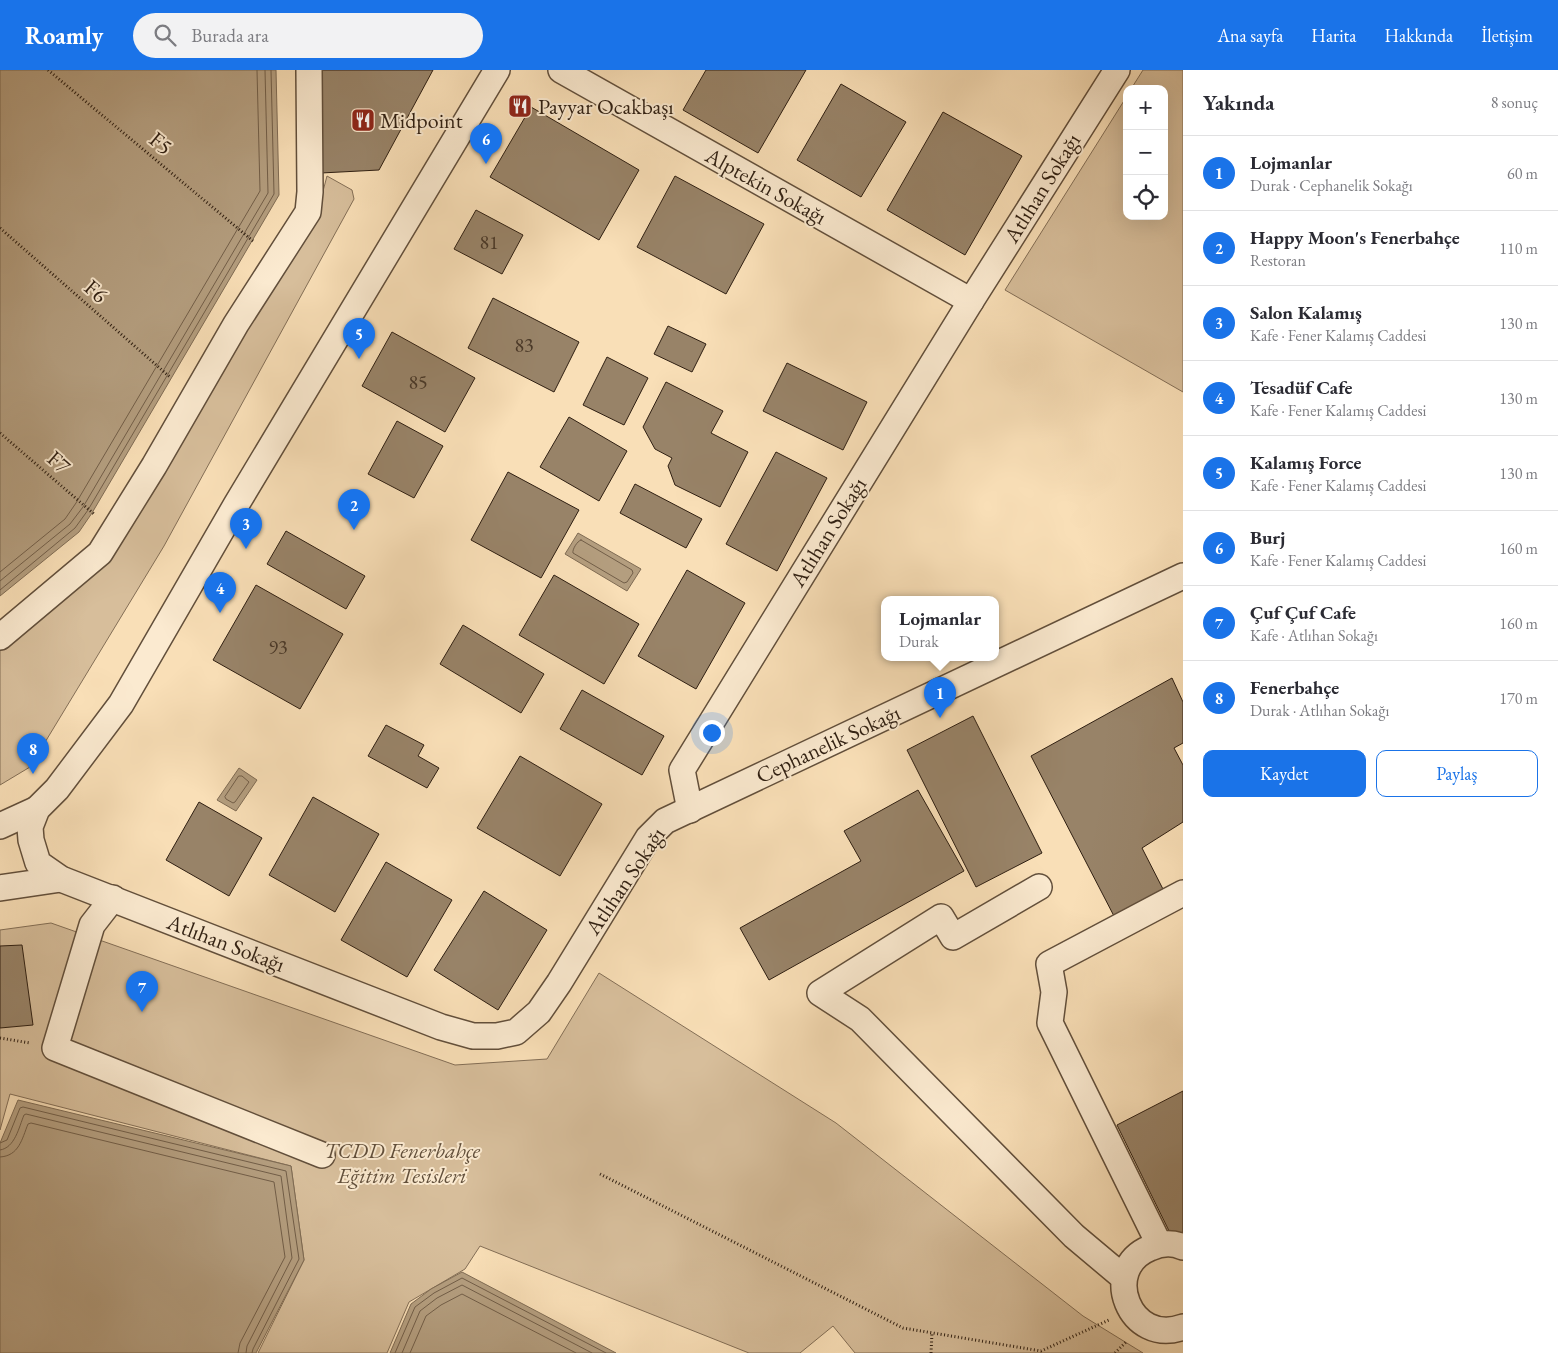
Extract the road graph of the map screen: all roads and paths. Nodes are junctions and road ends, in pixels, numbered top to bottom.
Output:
1 (48, 70) edge
2 (308, 70) edge
3 (497, 70) edge
4 (561, 70) edge
5 (1117, 70) edge
6 (0, 228) edge
7 (253, 241) dead end
8 (971, 301) junction
9 (171, 378) dead end
10 (0, 433) edge
11 (96, 516) dead end
12 (1183, 576) edge
13 (0, 637) edge
14 (36, 809) junction
15 (690, 810) junction
16 (0, 826) edge
17 (61, 879) junction
18 (1039, 886) dead end
19 (0, 888) edge
20 (1183, 893) edge
21 (113, 898) junction
22 (322, 1155) dead end
23 (600, 1174) dead end
24 (1159, 1244) junction
25 (1183, 1247) edge
26 (1124, 1278) junction
27 (1130, 1311) junction
28 (1183, 1327) edge
29 (932, 1333) junction
30 (931, 1353) edge

1 - 7 path, F5
2 - 13 street
3 - 14 street
4 - 8 street, Alptekin Sokağı
5 - 8 street, Atlıhan Sokağı
6 - 9 path, F6
8 - 15 street, Atlıhan Sokağı
10 - 11 path, F7
12 - 15 street, Cephanelik Sokağı
14 - 16 street
14 - 17 street, Atlıhan Sokağı
15 - 21 street, Atlıhan Sokağı
17 - 19 street
17 - 21 street, Atlıhan Sokağı
18 - 26 street
20 - 24 street
21 - 22 street
23 - 29 path
24 - 25 street
24 - 26 street
26 - 27 street
27 - 28 street
27 - 29 path
29 - 30 path

